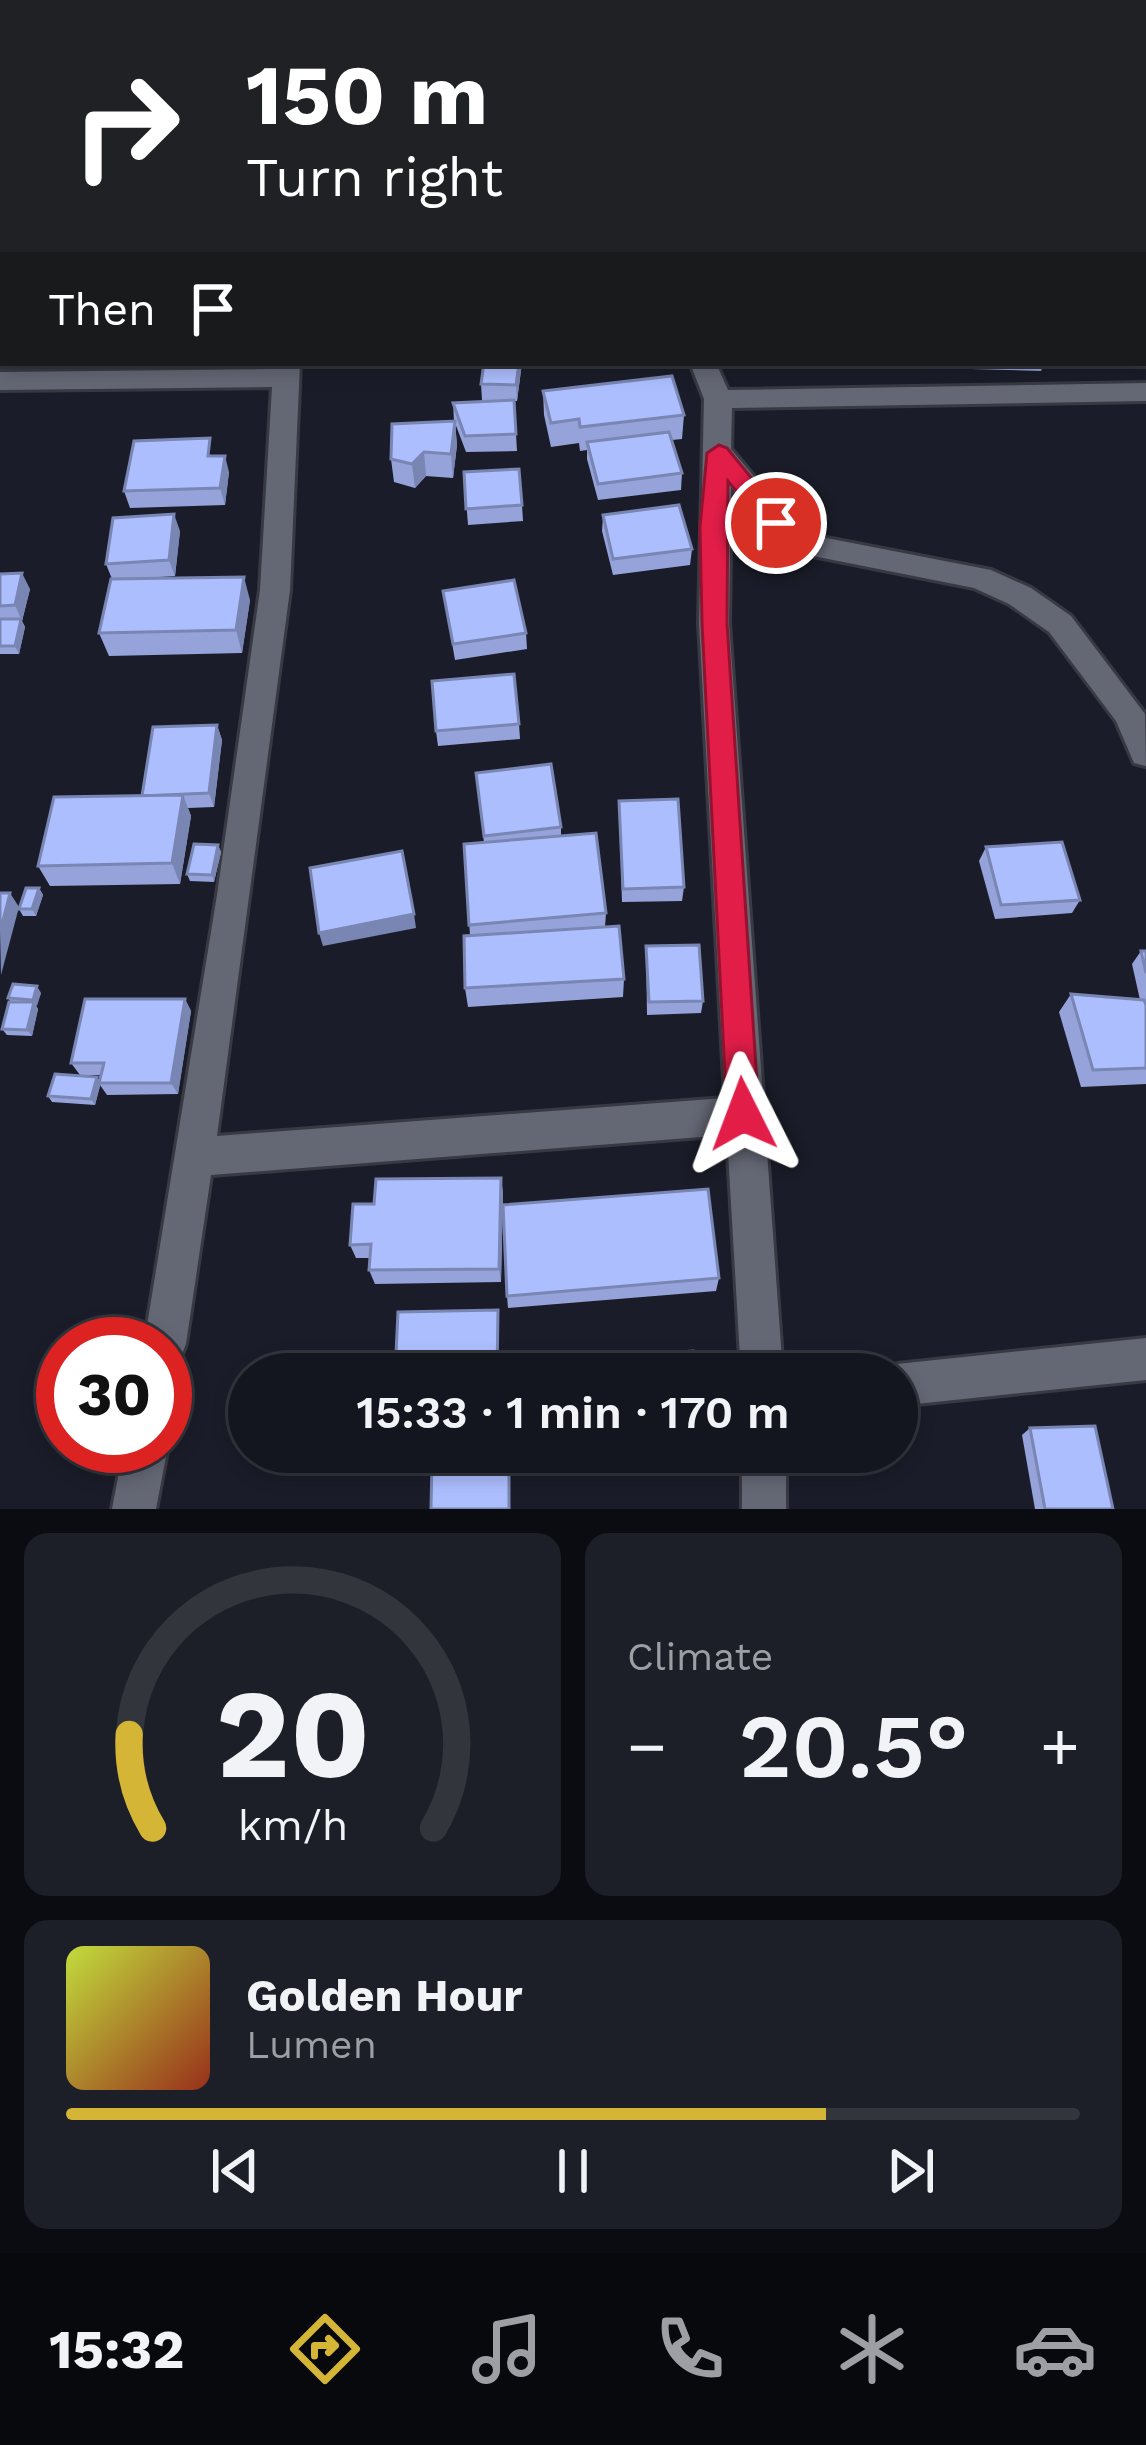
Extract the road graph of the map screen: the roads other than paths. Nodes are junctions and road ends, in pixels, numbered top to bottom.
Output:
1 (704, 366) edge
2 (285, 370) edge
3 (0, 381) edge
4 (1146, 392) edge
5 (718, 399) junction
6 (719, 453) junction
7 (1146, 753) edge
8 (743, 1114) junction
9 (196, 1156) junction
10 (169, 1317) edge
11 (760, 1353) edge
12 (1146, 1359) edge
13 (918, 1383) edge
14 (141, 1473) edge
15 (764, 1473) edge
16 (134, 1509) edge
17 (764, 1509) edge

1 - 5 street
2 - 3 street
2 - 9 street
4 - 5 street
5 - 6 street
6 - 7 street
6 - 8 street
8 - 9 street
8 - 11 street
9 - 10 street
12 - 13 street
14 - 16 street
15 - 17 street

